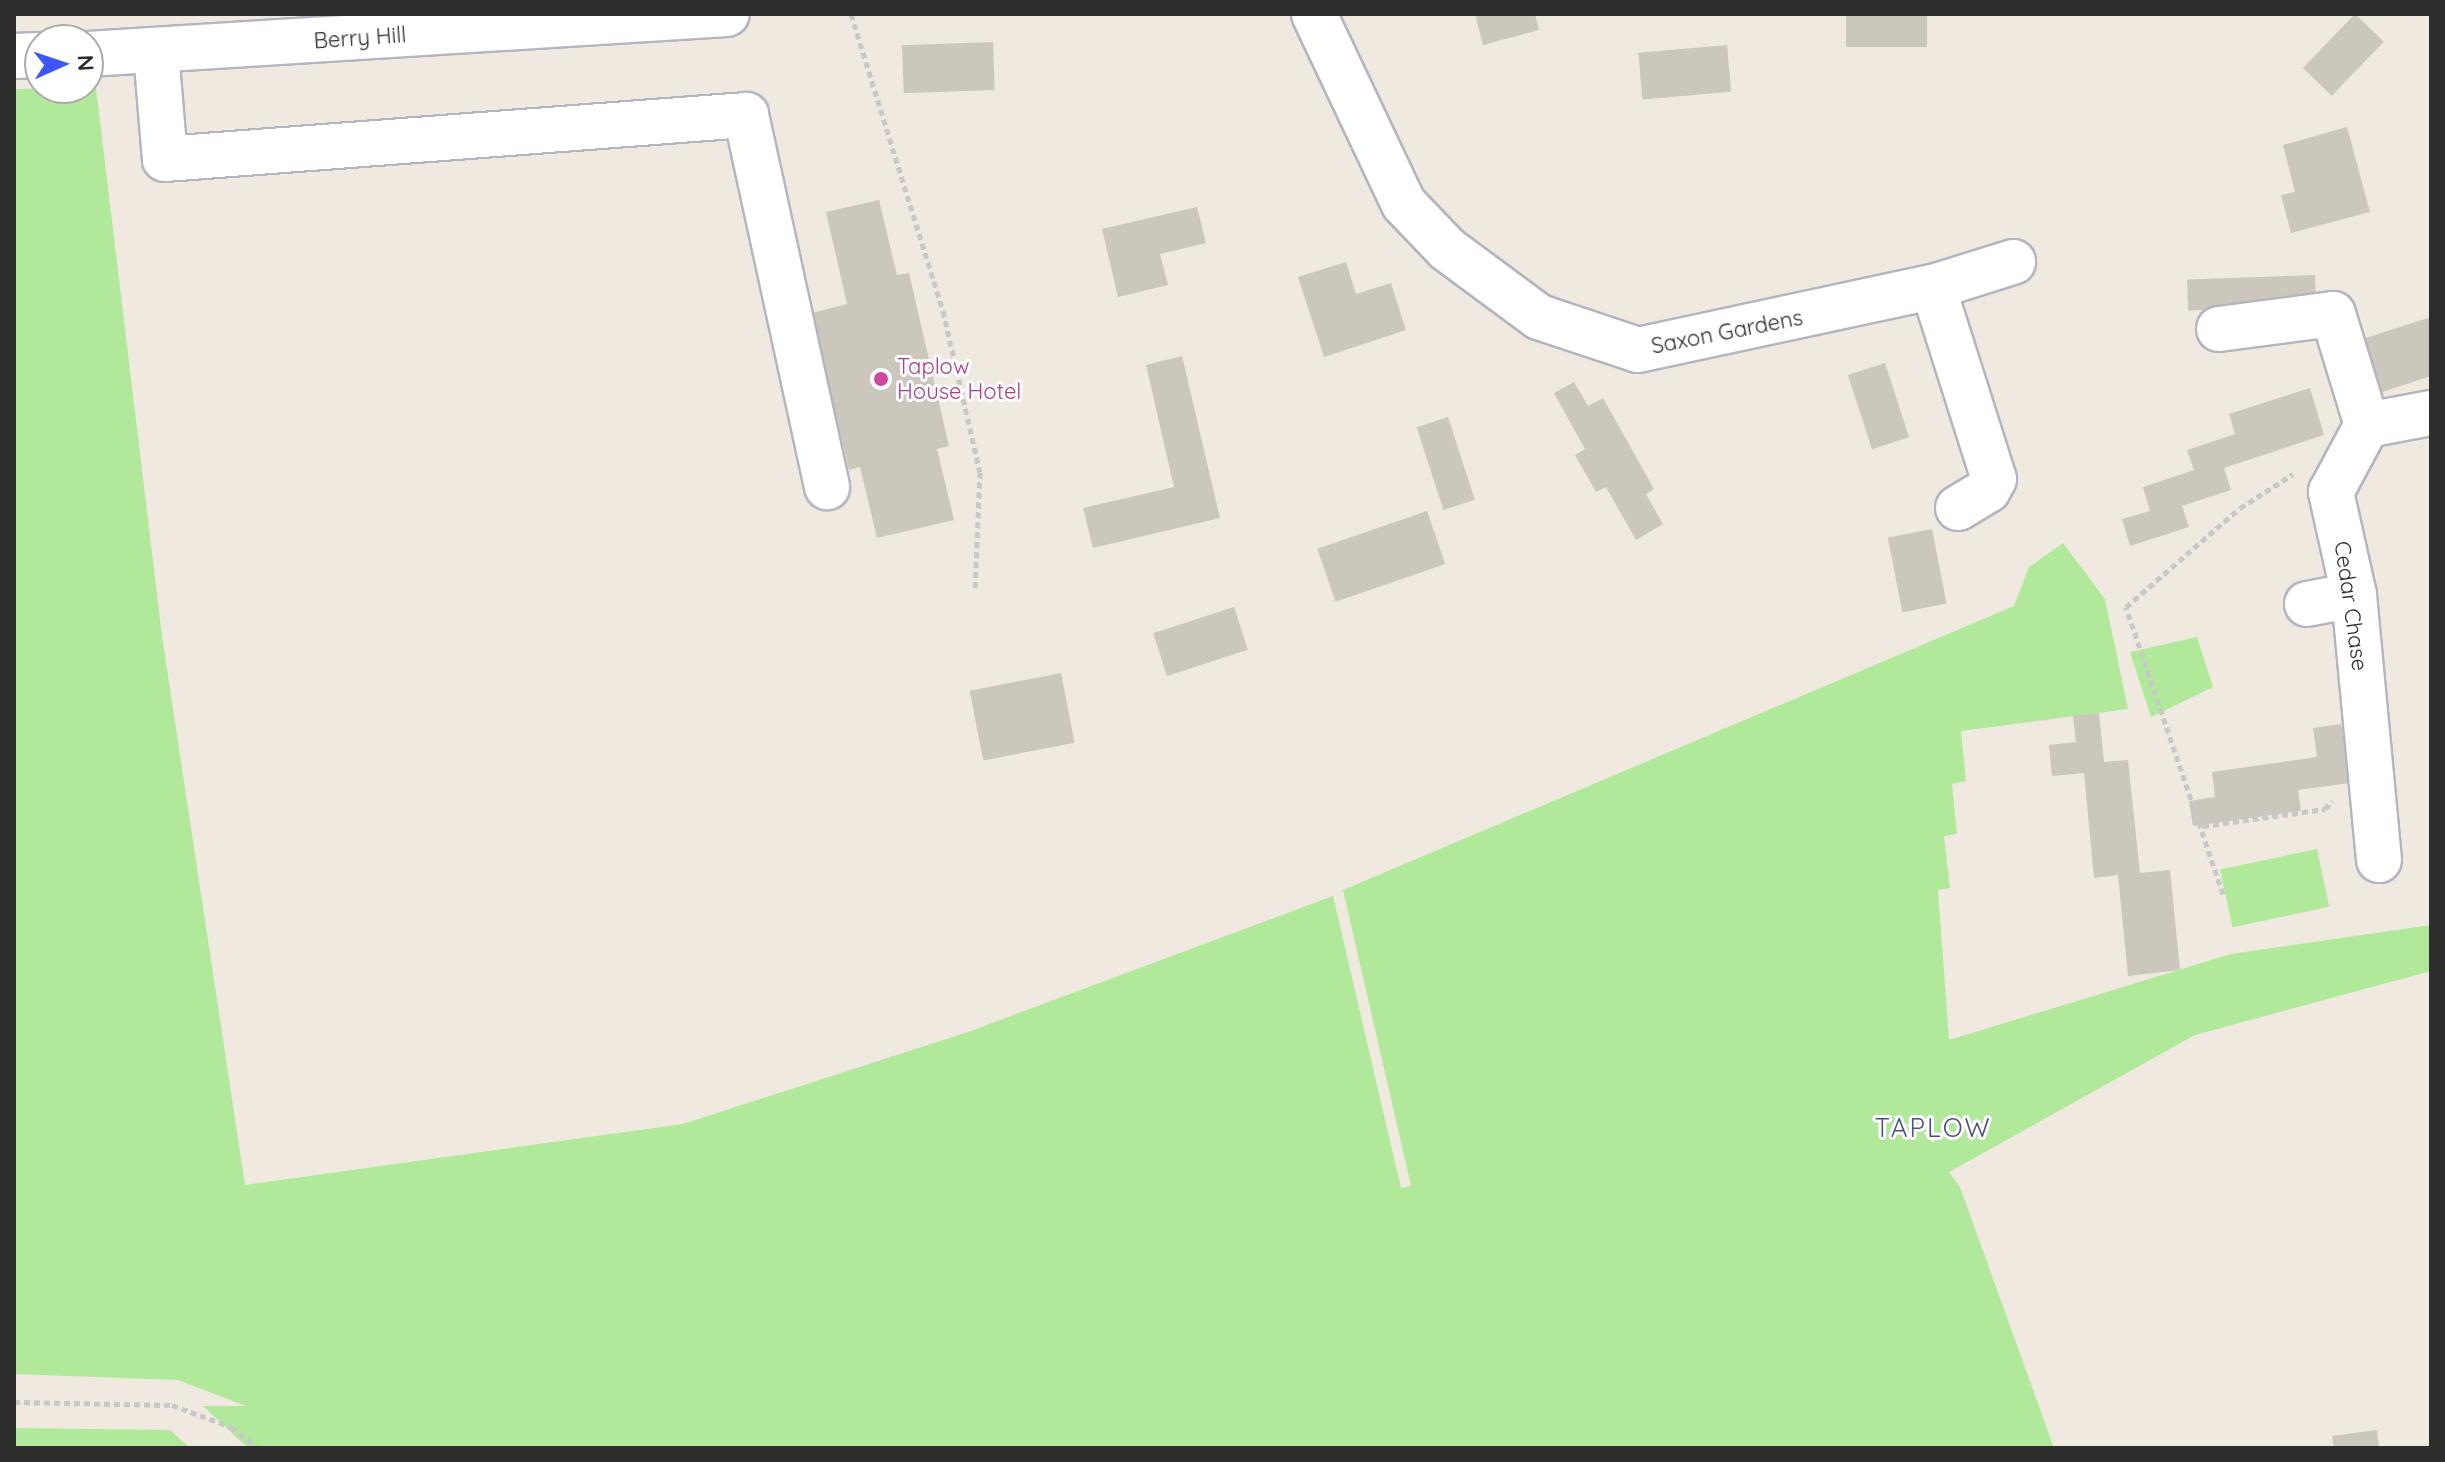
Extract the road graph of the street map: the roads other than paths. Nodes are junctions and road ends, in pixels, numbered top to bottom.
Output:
1 (727, 14) edge
2 (1314, 14) edge
3 (156, 52) junction
4 (104, 54) edge
5 (2013, 262) dead end
6 (1933, 287) junction
7 (2219, 329) dead end
8 (2431, 413) edge
9 (2367, 425) junction
10 (827, 487) dead end
11 (1958, 508) dead end
12 (2354, 595) junction
13 (2307, 604) dead end
14 (2379, 860) dead end

1 - 3 street, Berry Hill
2 - 6 street, Saxon Gardens
3 - 4 street, Berry Hill
3 - 10 street
5 - 6 street, Saxon Gardens
6 - 11 street
7 - 9 street
8 - 9 street
9 - 12 street, Cedar Chase
12 - 13 street
12 - 14 street, Cedar Chase

